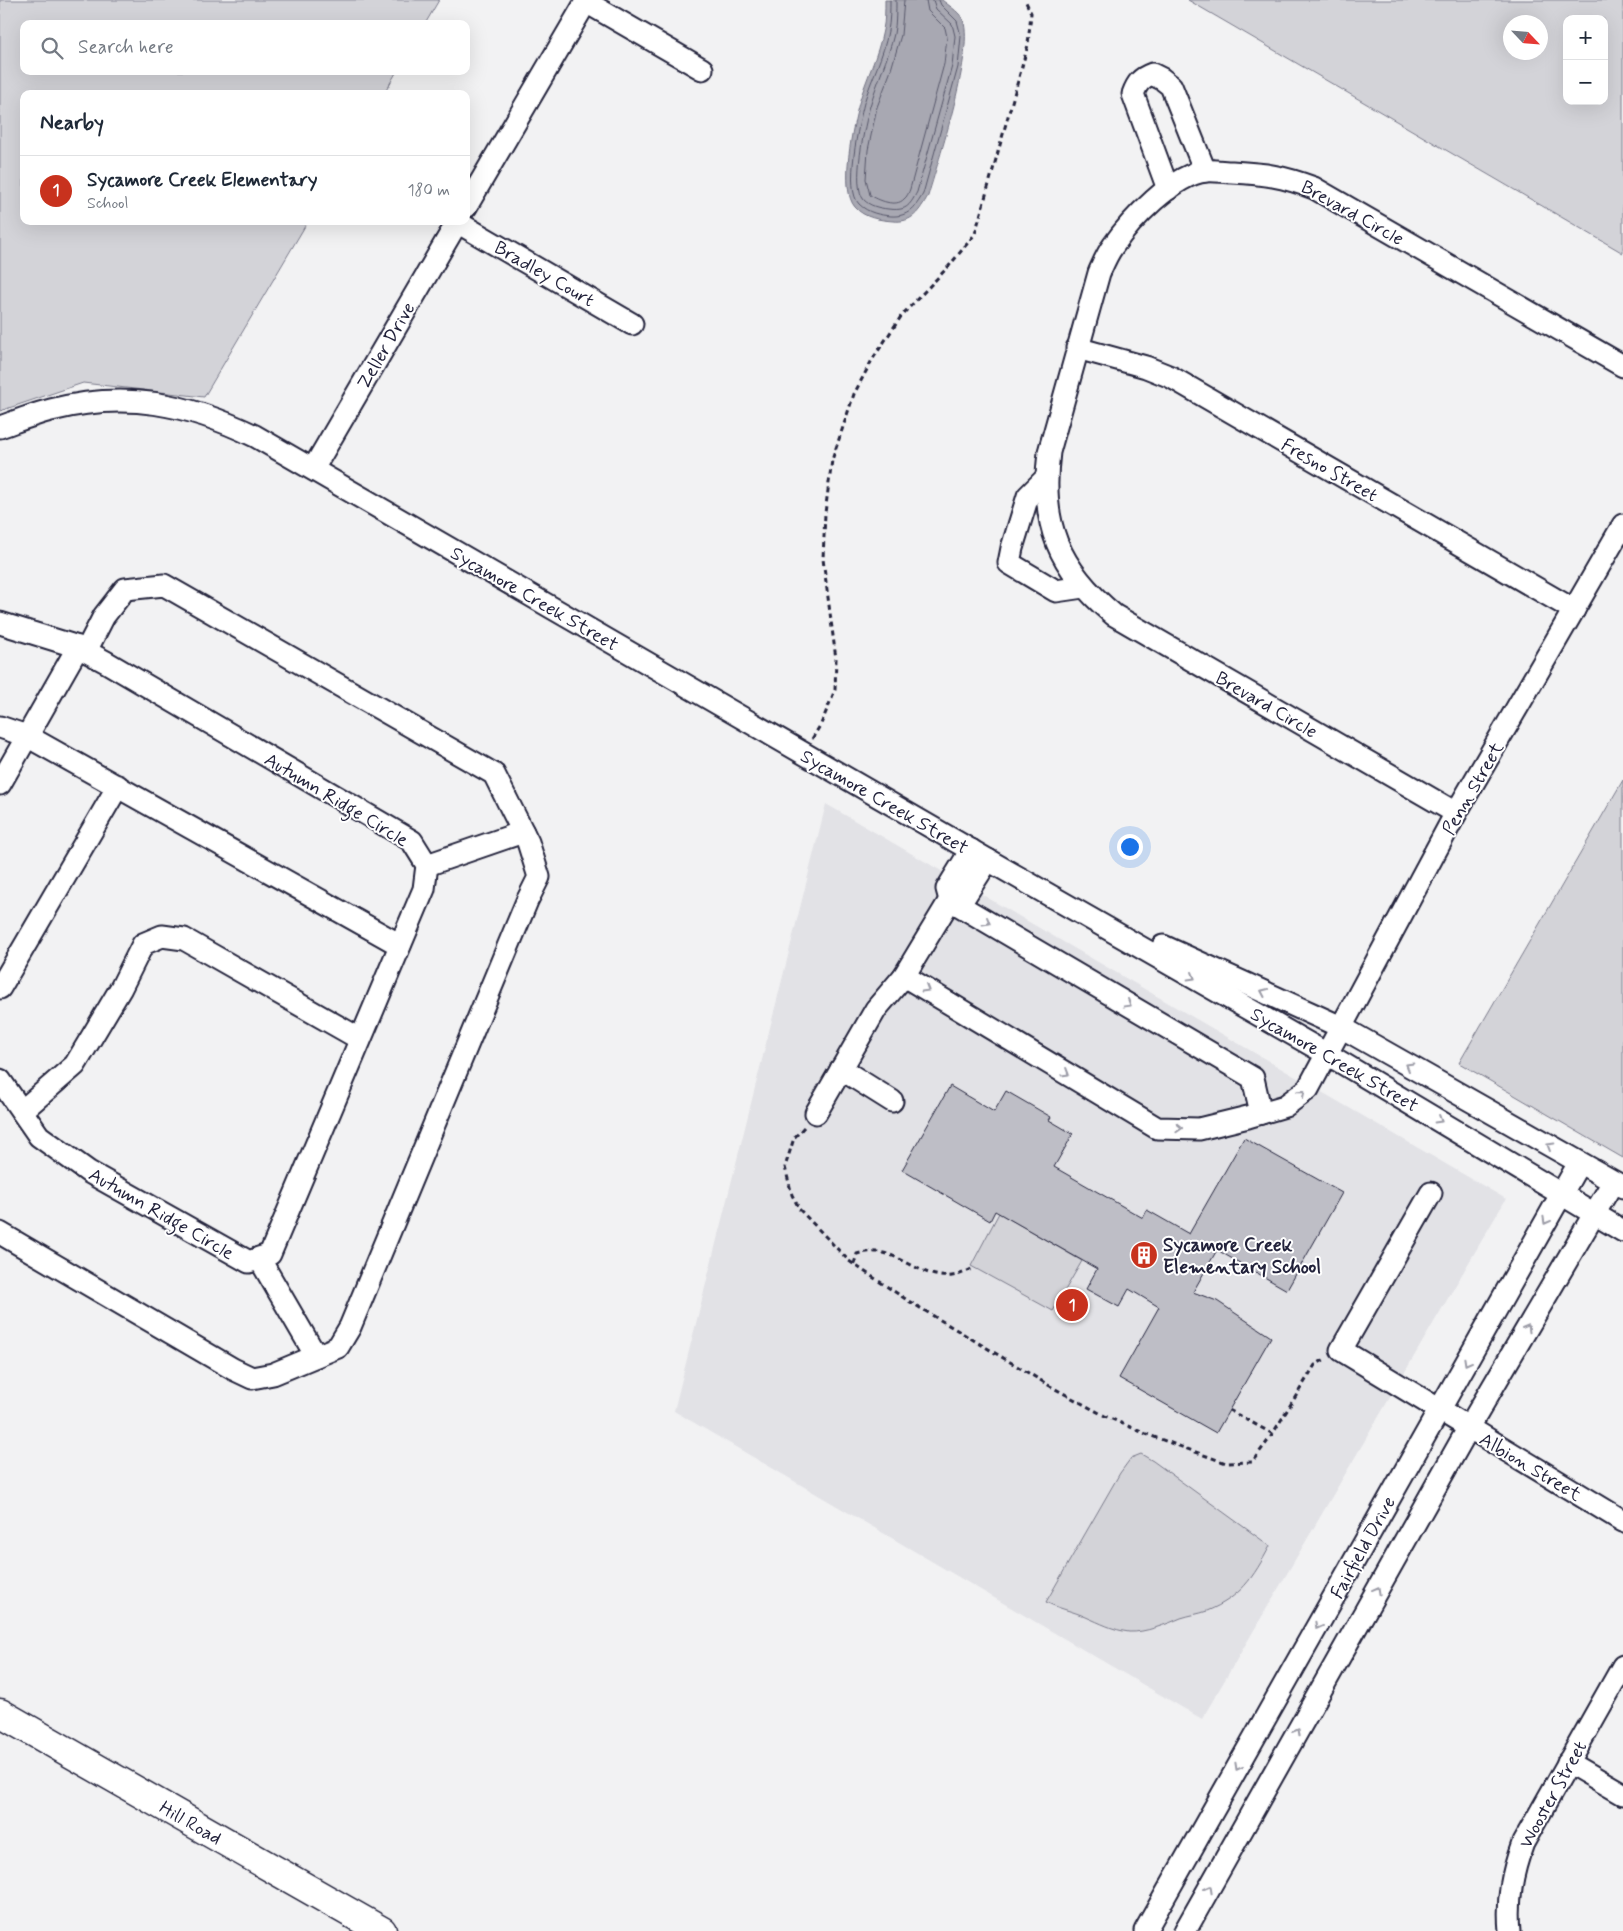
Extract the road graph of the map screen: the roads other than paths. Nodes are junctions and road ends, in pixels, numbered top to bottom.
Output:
1 (586, 1) edge
2 (702, 69) dead end
3 (1205, 171) junction
4 (1168, 189) junction
5 (470, 199) edge
6 (455, 225) edge
7 (462, 225) edge
8 (632, 324) dead end
9 (1077, 348) junction
10 (1623, 366) edge
11 (0, 427) edge
12 (313, 469) junction
13 (1046, 478) junction
14 (1623, 525) edge
15 (1083, 586) junction
16 (1574, 610) junction
17 (0, 623) edge
18 (82, 649) junction
19 (0, 727) edge
20 (27, 736) junction
21 (0, 784) edge
22 (118, 786) junction
23 (1456, 814) junction
24 (523, 832) junction
25 (979, 855) junction
26 (427, 865) junction
27 (1044, 892) junction
28 (950, 900) junction
29 (400, 945) junction
30 (904, 976) junction
31 (0, 988) edge
32 (1341, 1027) junction
33 (360, 1039) junction
34 (1327, 1054) junction
35 (841, 1070) junction
36 (0, 1080) edge
37 (892, 1101) dead end
38 (22, 1111) junction
39 (816, 1113) road end
40 (1261, 1113) junction
41 (1578, 1163) junction
42 (1618, 1184) edge
43 (1431, 1193) dead end
44 (1562, 1194) junction
45 (1595, 1213) junction
46 (1623, 1230) edge
47 (0, 1233) edge
48 (259, 1258) junction
49 (316, 1356) junction
50 (1439, 1411) junction
51 (1468, 1428) junction
52 (1623, 1521) edge
53 (1623, 1666) edge
54 (0, 1714) edge
55 (1568, 1762) junction
56 (1623, 1794) edge
57 (382, 1931) edge
58 (1145, 1931) edge
59 (1185, 1931) edge
60 (1510, 1931) edge

1 - 2 street
1 - 5 street
3 - 4 street, Brevard Circle
3 - 4 street
3 - 10 street, Brevard Circle
4 - 9 street, Brevard Circle
6 - 12 street, Zeller Drive
7 - 8 street, Bradley Court
9 - 13 street, Brevard Circle
9 - 16 street, Fresno Street
11 - 12 street, Sycamore Creek Street
12 - 25 street, Sycamore Creek Street
13 - 15 street, Brevard Circle
13 - 15 street
14 - 16 street, Penn Street
15 - 23 street, Brevard Circle
16 - 23 street, Penn Street
17 - 18 street, Autumn Ridge Circle
18 - 20 street
18 - 24 street
18 - 26 street, Autumn Ridge Circle
19 - 20 street
20 - 21 street
20 - 22 street
22 - 29 street
22 - 31 street
23 - 32 street, Penn Street
24 - 26 street
24 - 49 street
25 - 27 street, Sycamore Creek Street
25 - 28 street
26 - 29 street, Autumn Ridge Circle
32 -> 27 street, Sycamore Creek Street
27 -> 34 street, Sycamore Creek Street
28 - 30 street
28 -> 40 street
29 - 33 street, Autumn Ridge Circle
30 - 35 street
30 -> 40 street, Penn Street
32 - 34 street, Penn Street
41 -> 32 street, Sycamore Creek Street
33 - 38 street
33 - 48 street, Autumn Ridge Circle
40 -> 34 street, Penn Street
34 -> 44 street, Sycamore Creek Street
35 - 37 street
35 - 39 street
36 - 38 street, Autumn Ridge Circle
38 - 48 street, Autumn Ridge Circle
41 - 42 street, Sycamore Creek Street
41 - 44 street, Fairfield Drive
42 - 45 street, Fairfield Drive
43 - 50 street, Albion Street
44 - 45 street, Sycamore Creek Street
44 -> 50 street, Fairfield Drive
45 - 46 street, Sycamore Creek Street
51 -> 45 street, Fairfield Drive
47 - 49 street
48 - 49 street
50 - 51 street, Albion Street
50 -> 58 street, Fairfield Drive
51 - 52 street, Albion Street
59 -> 51 street, Fairfield Drive
53 - 55 street, Wooster Street
54 - 57 main road, Hill Road
55 - 56 street
55 - 60 street, Wooster Street

